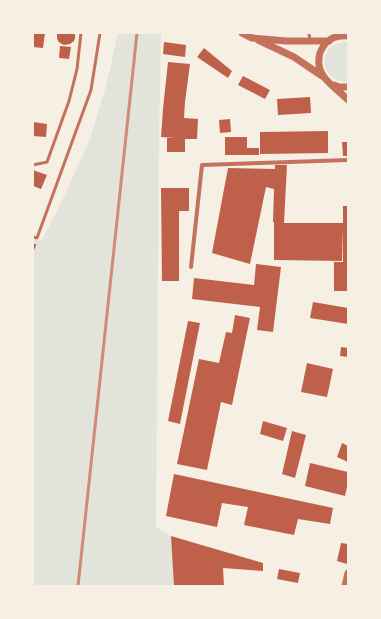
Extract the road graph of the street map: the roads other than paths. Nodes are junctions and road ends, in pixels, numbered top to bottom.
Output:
1 (81, 33) edge
2 (100, 33) edge
3 (242, 33) edge
4 (309, 33) edge
5 (334, 33) edge
6 (348, 36) edge
7 (252, 38) junction
8 (310, 41) junction
9 (329, 41) junction
10 (326, 79) junction
11 (348, 87) edge
12 (348, 100) edge
13 (348, 160) edge
14 (33, 165) edge
15 (33, 237) edge
16 (192, 267) dead end
17 (348, 573) edge
18 (345, 586) edge

1 - 14 lane
2 - 15 lane
3 - 7 street
4 - 8 lane
5 - 9 street
6 - 9 street
7 - 8 street
7 - 10 street
8 - 9 street
9 - 10 street
10 - 11 street
10 - 12 street
13 - 16 street
17 - 18 street

